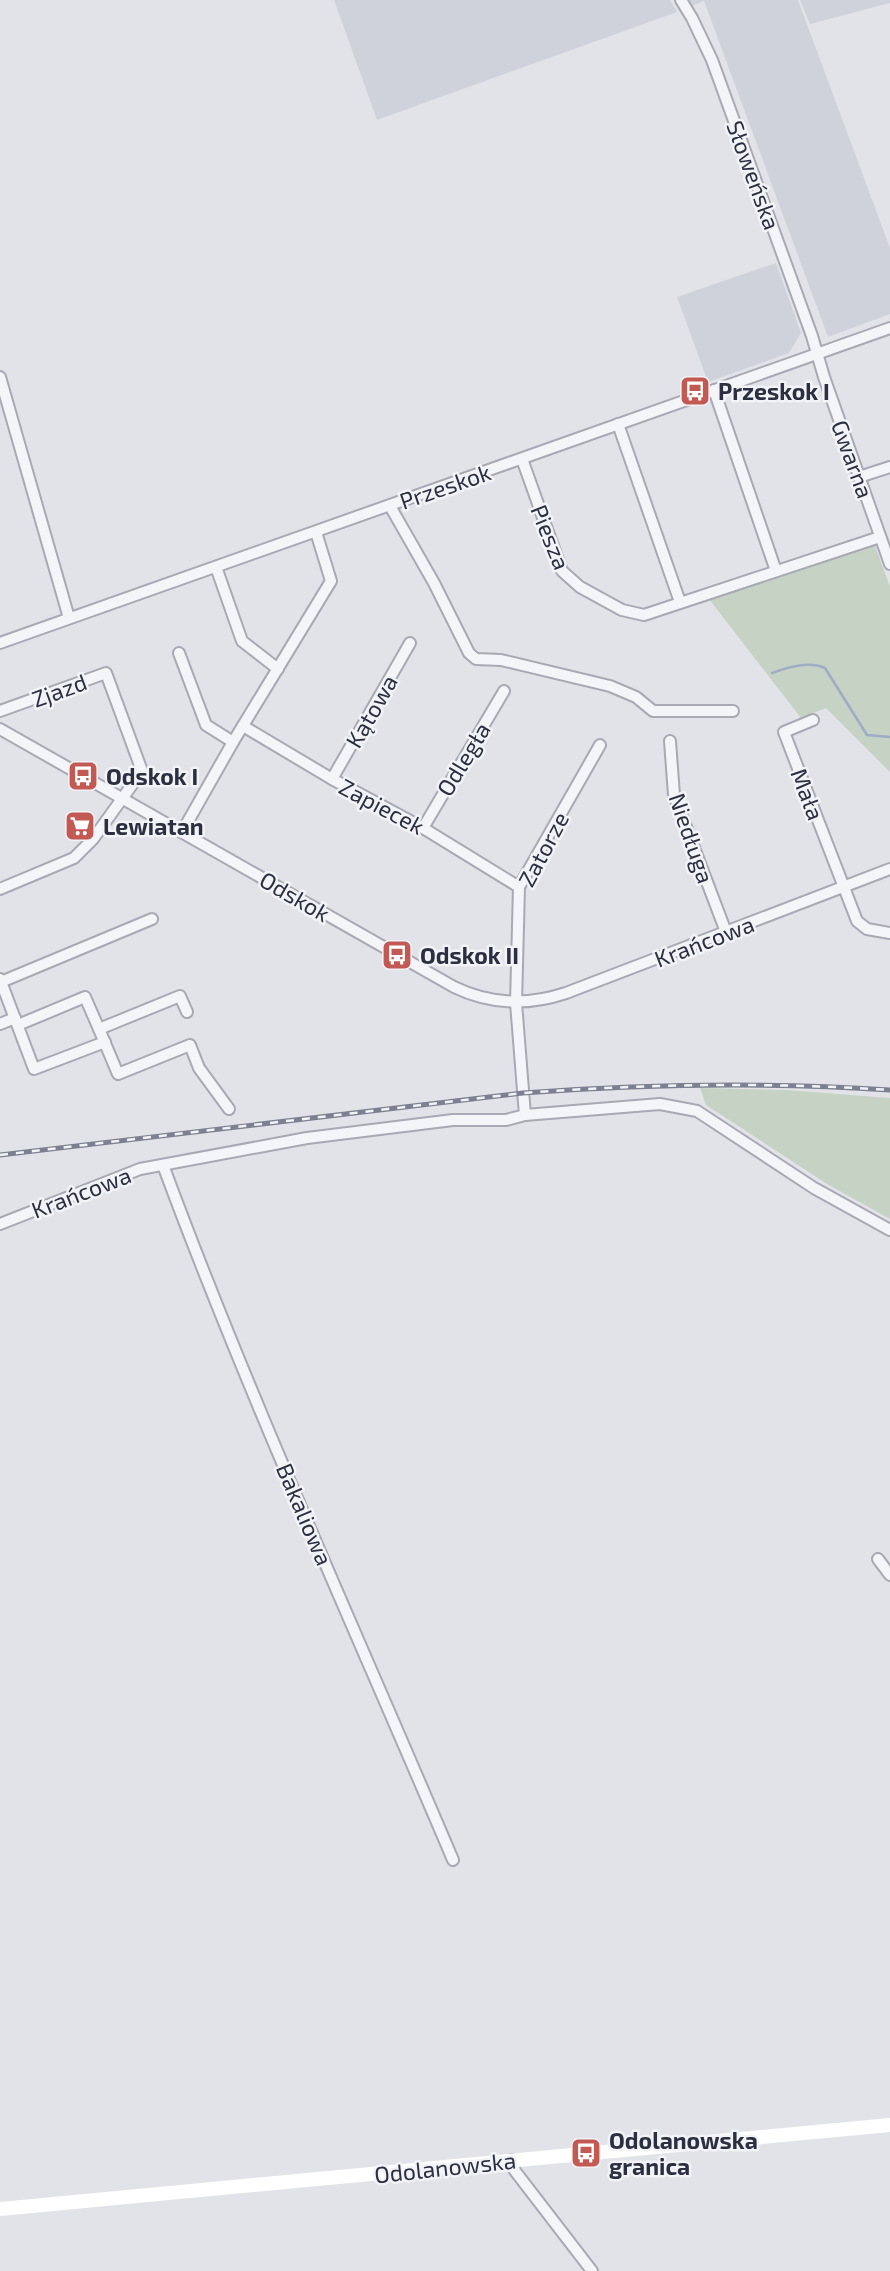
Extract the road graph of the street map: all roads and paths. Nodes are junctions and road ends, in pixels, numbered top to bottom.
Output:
1 (681, 0) edge
2 (890, 328) edge
3 (817, 354) junction
4 (0, 377) edge
5 (714, 390) junction
6 (618, 424) junction
7 (522, 459) junction
8 (890, 467) edge
9 (859, 477) junction
10 (390, 506) junction
11 (316, 532) junction
12 (880, 537) junction
13 (890, 564) edge
14 (216, 567) junction
15 (776, 571) junction
16 (680, 602) junction
17 (69, 618) junction
18 (0, 643) edge
19 (410, 643) dead end
20 (179, 653) dead end
21 (278, 669) junction
22 (504, 691) dead end
23 (0, 711) edge
24 (733, 711) dead end
25 (813, 720) dead end
26 (243, 726) junction
27 (0, 729) edge
28 (670, 741) dead end
29 (233, 742) junction
30 (600, 746) dead end
31 (332, 779) junction
32 (122, 798) junction
33 (423, 828) junction
34 (181, 832) junction
35 (890, 869) edge
36 (519, 887) junction
37 (844, 887) junction
38 (0, 889) edge
39 (152, 919) dead end
40 (726, 932) junction
41 (890, 933) edge
42 (1, 980) edge
43 (516, 1003) junction
44 (187, 1012) dead end
45 (16, 1022) junction
46 (0, 1024) edge
47 (99, 1028) junction
48 (105, 1042) junction
49 (229, 1109) dead end
50 (525, 1115) junction
51 (163, 1165) junction
52 (0, 1224) edge
53 (890, 1230) edge
54 (878, 1559) dead end
55 (890, 1574) edge
56 (453, 1860) dead end
57 (890, 2125) edge
58 (512, 2160) junction
59 (0, 2209) edge
60 (592, 2271) edge

1 - 3 street, Słoweńska
2 - 3 street, Przeskok
3 - 5 street, Przeskok
3 - 9 street, Gwarna
4 - 17 street
5 - 6 street, Przeskok
5 - 15 street
6 - 7 street, Przeskok
6 - 16 street
7 - 10 street, Przeskok
7 - 16 street, Piesza
8 - 9 street
9 - 12 street, Gwarna
10 - 11 street, Przeskok
10 - 24 street
11 - 14 street, Przeskok
11 - 21 street
12 - 13 street, Gwarna
12 - 15 street, Piesza
14 - 17 street, Przeskok
14 - 21 street
15 - 16 street, Piesza
17 - 18 street, Przeskok
19 - 31 street, Kątowa
20 - 29 street
21 - 26 street
22 - 33 street, Odległa
23 - 32 street, Zjazd
25 - 37 street, Mała
26 - 29 street
26 - 31 street, Zapiecek
27 - 32 street, Odskok
28 - 40 street, Niedługa
29 - 34 street
30 - 36 street, Zatorze
31 - 33 street, Zapiecek
32 - 34 street, Odskok
32 - 38 street
33 - 36 street, Zapiecek
34 - 43 street, Odskok
35 - 37 street, Krańcowa
36 - 43 street, Zatorze
37 - 40 street, Krańcowa
37 - 41 street
39 - 42 street
40 - 43 street, Krańcowa
42 - 45 street
43 - 50 street
44 - 47 street
45 - 46 street
45 - 47 street
45 - 48 street
47 - 48 street
48 - 49 street
50 - 51 street, Krańcowa
50 - 53 street, Krańcowa
51 - 52 street, Krańcowa
51 - 56 street, Bakaliowa
54 - 55 street
57 - 58 main road, Odolanowska
58 - 59 main road, Odolanowska
58 - 60 street

